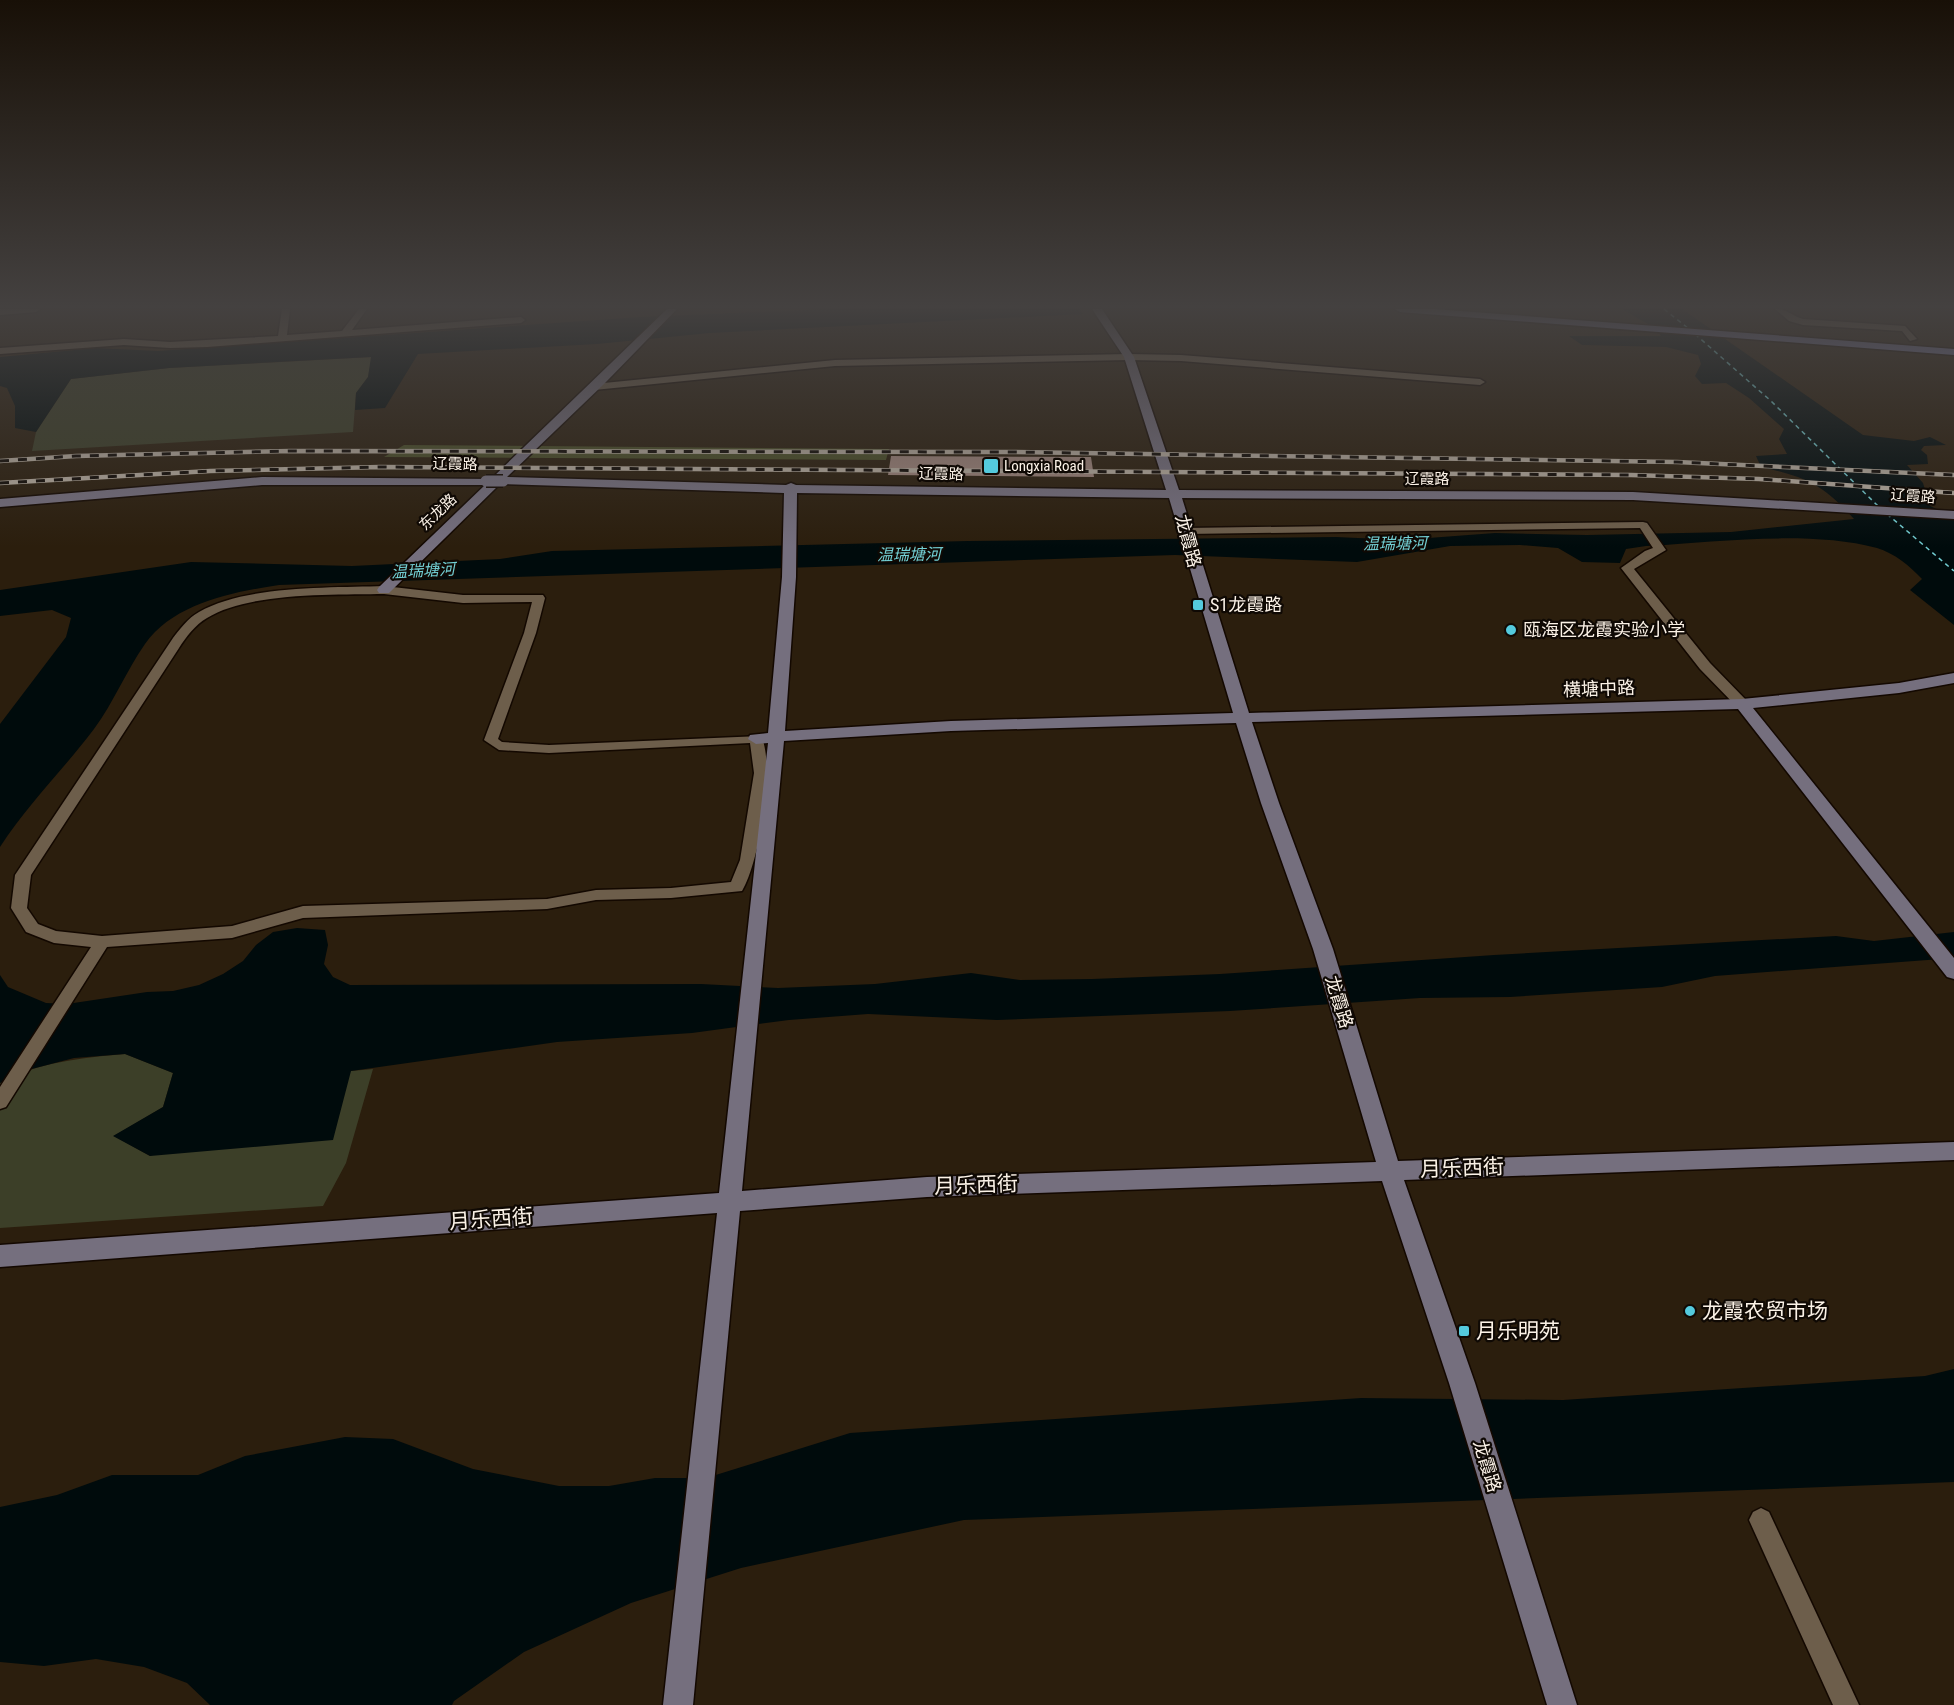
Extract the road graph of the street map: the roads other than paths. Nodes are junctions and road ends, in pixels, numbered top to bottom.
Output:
1 (592, 389) edge
2 (1139, 389) edge
3 (791, 487) junction
4 (1174, 494) junction
5 (0, 503) edge
6 (1954, 516) edge
7 (1186, 531) junction
8 (386, 588) junction
9 (1954, 678) edge
10 (1742, 704) junction
11 (1243, 718) junction
12 (776, 737) junction
13 (756, 739) junction
14 (102, 942) junction
15 (1954, 972) edge
16 (0, 1102) edge
17 (1954, 1151) edge
18 (1390, 1171) junction
19 (730, 1200) junction
20 (0, 1256) edge
21 (1761, 1520) dead end
22 (678, 1705) edge
23 (1562, 1705) edge
24 (1846, 1705) edge

1 - 8 street, 东龙路
2 - 4 street, 龙霞路
3 - 4 street, 辽霞路
3 - 5 street, 辽霞路, bridge
3 - 12 street
4 - 6 street, 辽霞路
4 - 7 street, 龙霞路
7 - 10 street
7 - 11 street, 龙霞路
8 - 13 street
8 - 14 street
9 - 10 street, 横塘中路
10 - 11 street, 横塘中路
10 - 15 street
11 - 12 street, 横塘中路
11 - 18 street, 龙霞路
12 - 13 street, 横塘中路
12 - 19 street
13 - 14 street
14 - 16 street
17 - 18 street, 月乐西街
18 - 19 street, 月乐西街
18 - 23 street, 龙霞路
19 - 20 street, 月乐西街
19 - 22 street
21 - 24 street

